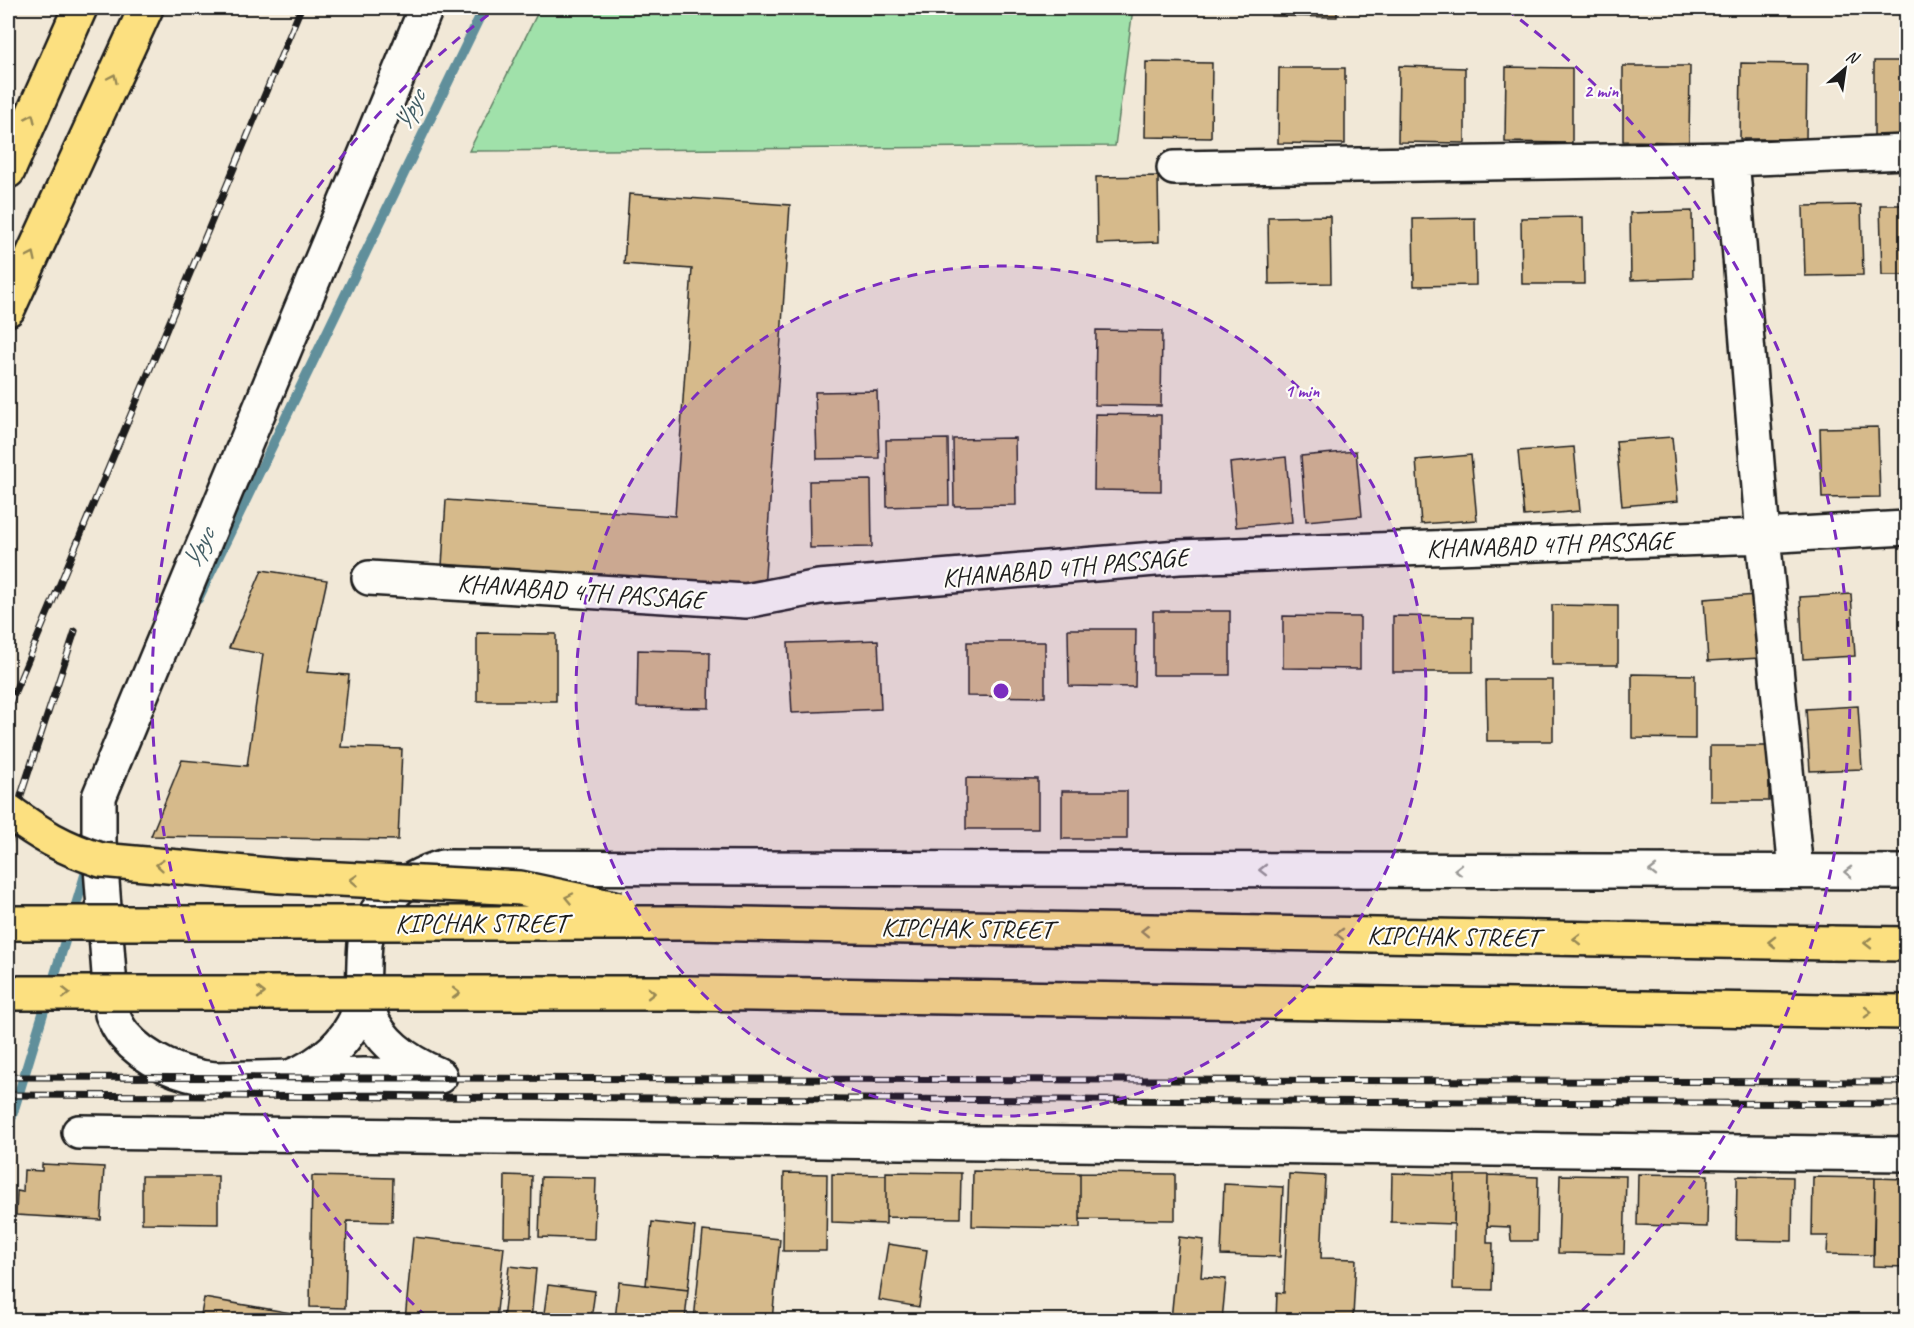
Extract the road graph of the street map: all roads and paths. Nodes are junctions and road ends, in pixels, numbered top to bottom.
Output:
1 (80, 8) edge
2 (146, 8) edge
3 (426, 8) edge
4 (1906, 152) edge
5 (1732, 159) junction
6 (1174, 168) dead end
7 (8, 171) edge
8 (8, 309) edge
9 (1906, 528) edge
10 (1763, 536) junction
11 (369, 578) dead end
12 (8, 811) edge
13 (1796, 871) junction
14 (1906, 872) edge
15 (8, 922) edge
16 (688, 923) junction
17 (365, 941) junction
18 (1906, 944) edge
19 (8, 993) edge
20 (1906, 1012) edge
21 (290, 1077) junction
22 (79, 1132) dead end
23 (1906, 1154) edge

7 -> 1 main road
8 -> 2 main road
3 - 21 street
4 - 5 street
5 - 6 street
5 - 10 street
9 - 10 street, KHANABAD 4TH PASSAGE
10 - 11 street, KHANABAD 4TH PASSAGE
10 - 13 street
16 -> 12 main road, bridge
14 -> 13 street
13 -> 17 street
15 - 16 main road, KIPCHAK STREET, bridge
18 -> 16 main road, KIPCHAK STREET, bridge
17 - 21 street
17 - 21 street
19 -> 20 main road, bridge
22 - 23 street

